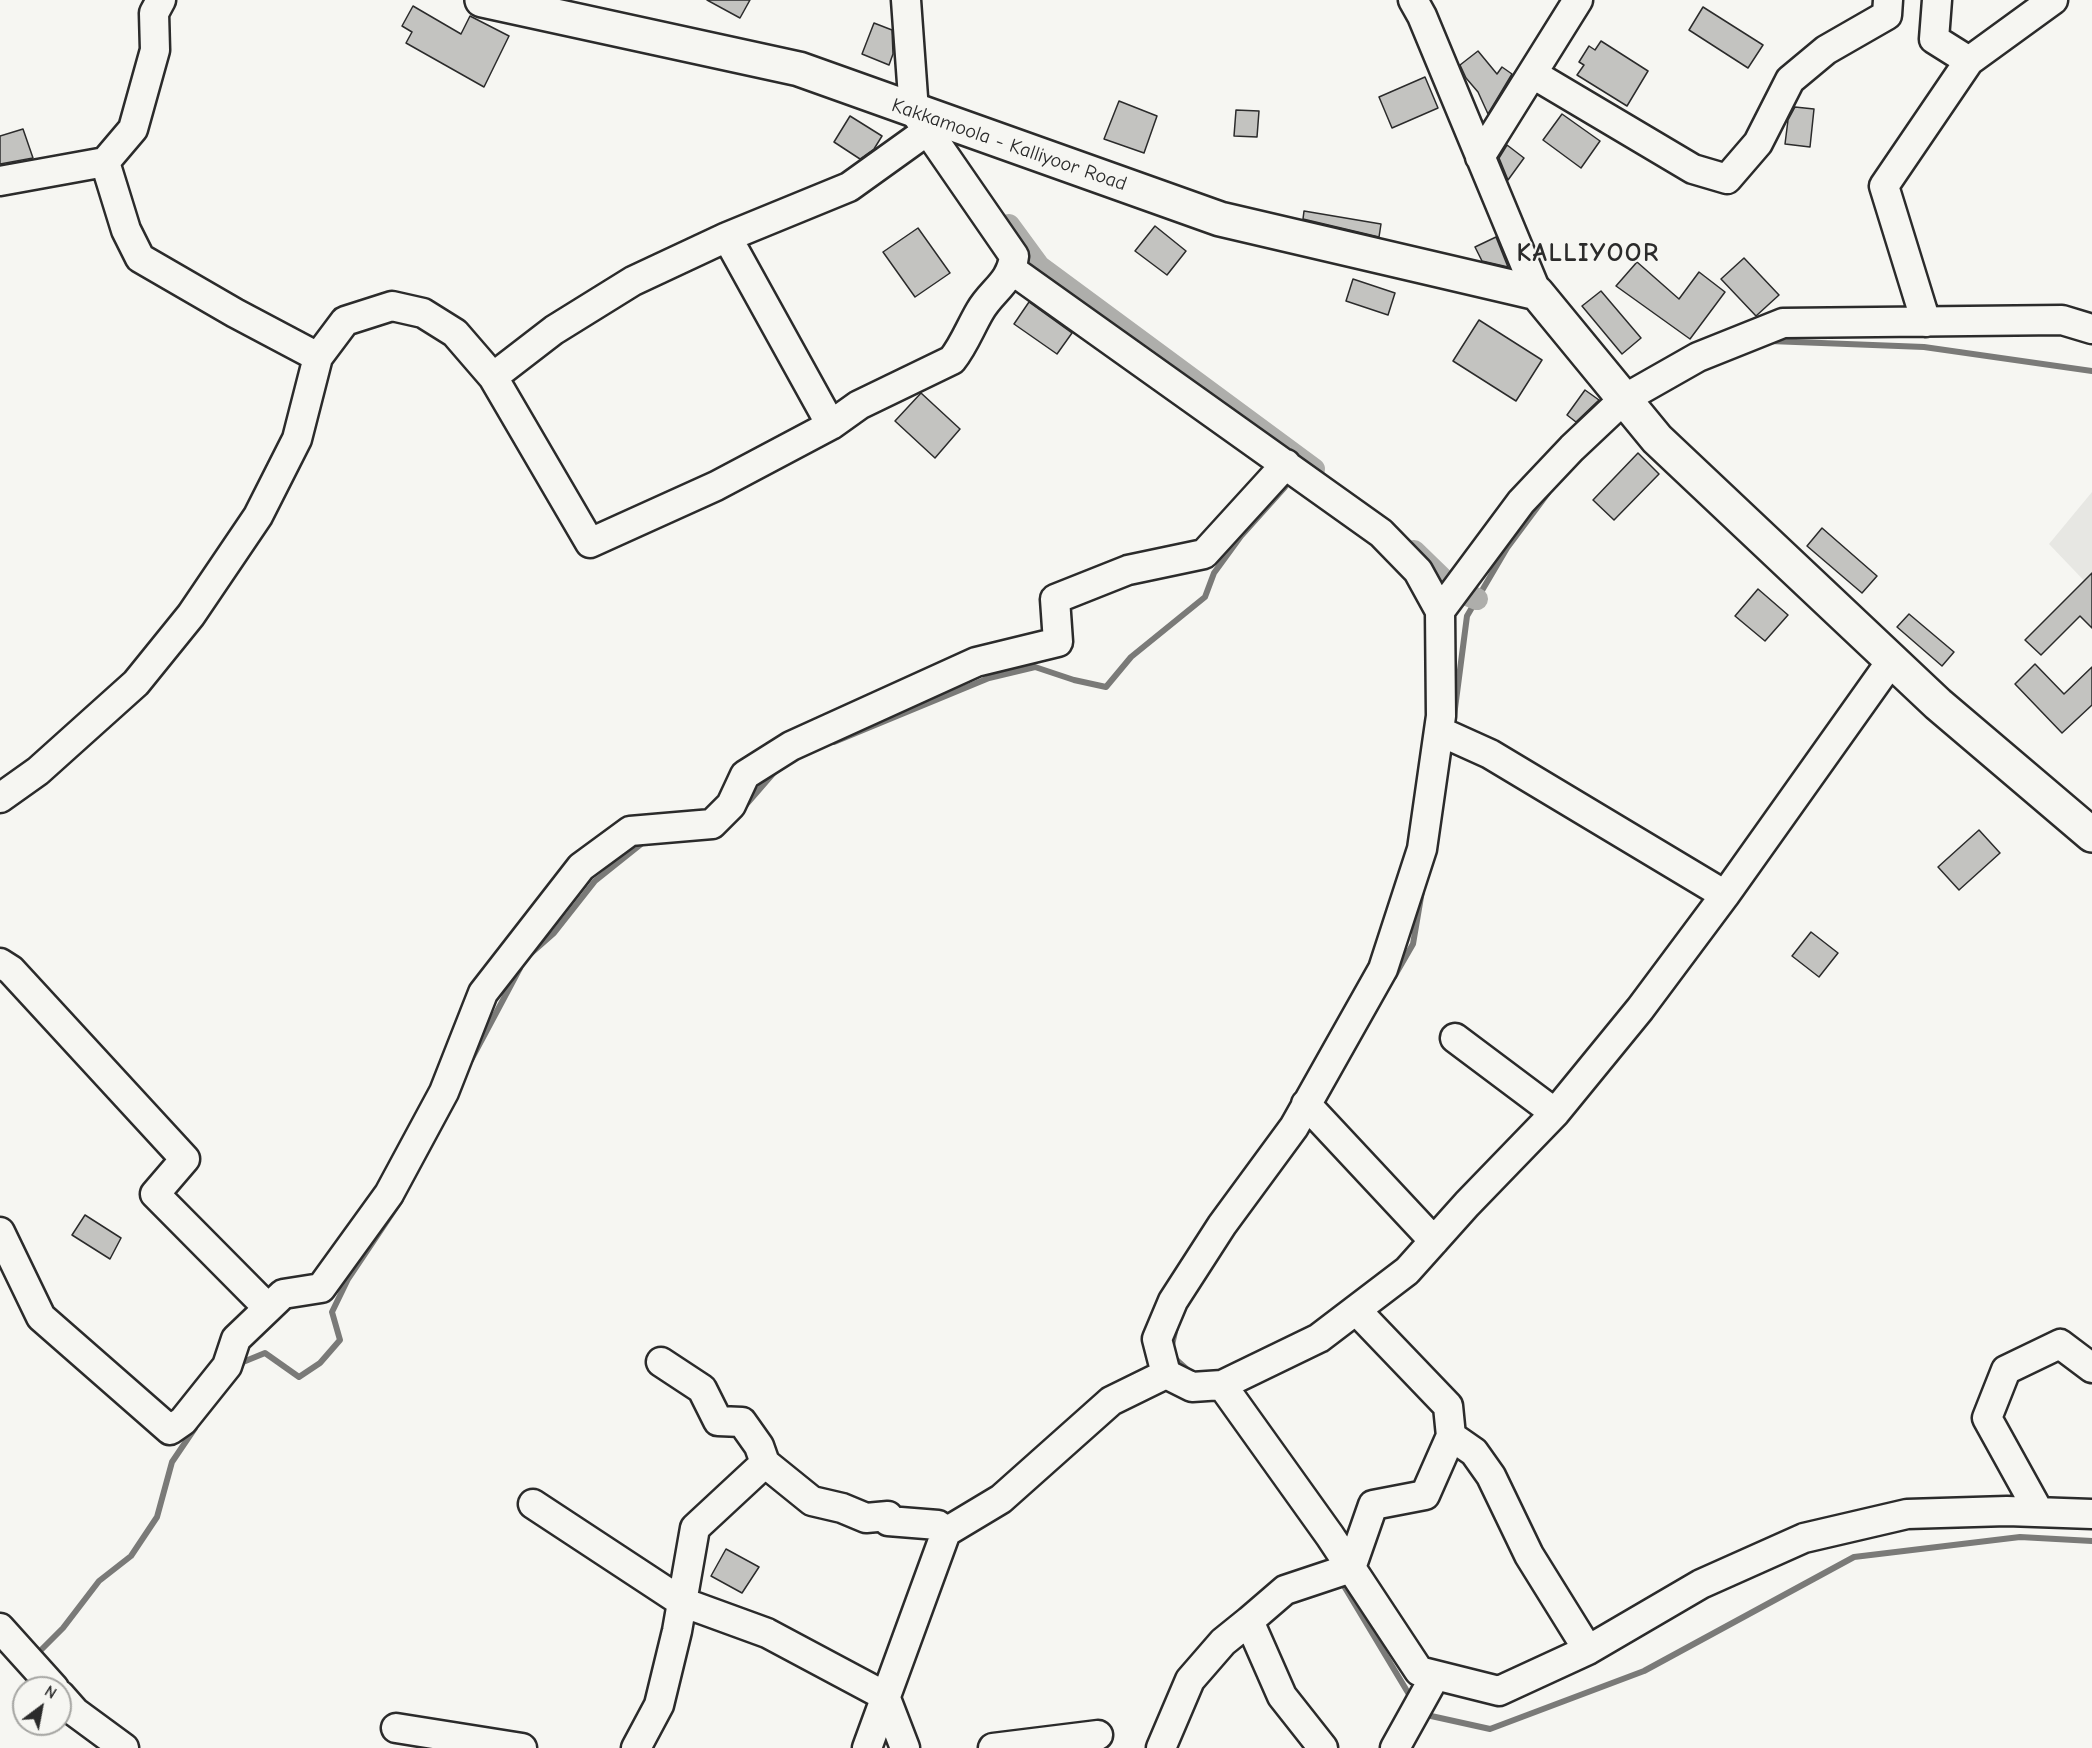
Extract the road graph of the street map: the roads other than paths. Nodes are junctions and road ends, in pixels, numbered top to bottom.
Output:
1 (161, 0) edge
2 (482, 0) edge
3 (906, 0) edge
4 (1413, 0) edge
5 (1578, 0) edge
6 (1888, 0) edge
7 (1937, 0) edge
8 (2053, 0) edge
9 (1968, 61) junction
10 (1533, 74) junction
11 (920, 121) junction
12 (1480, 157) junction
13 (105, 162) junction
14 (0, 181) edge
15 (727, 237) junction
16 (1012, 270) junction
17 (1537, 293) junction
18 (1926, 322) junction
19 (2092, 329) edge
20 (318, 357) junction
21 (493, 377) junction
22 (1624, 399) junction
23 (831, 425) junction
24 (1286, 464) junction
25 (1440, 611) junction
26 (1892, 660) junction
27 (1448, 735) junction
28 (0, 798) edge
29 (2092, 835) edge
30 (1725, 895) junction
31 (0, 963) edge
32 (1455, 1038) dead end
33 (1313, 1112) junction
34 (1555, 1113) junction
35 (0, 1232) edge
36 (1434, 1241) junction
37 (268, 1308) junction
38 (1356, 1310) junction
39 (661, 1362) dead end
40 (2092, 1368) edge
41 (1166, 1374) junction
42 (1222, 1385) junction
43 (1451, 1436) junction
44 (765, 1463) junction
45 (533, 1504) dead end
46 (2039, 1512) junction
47 (2092, 1514) edge
48 (946, 1532) junction
49 (1341, 1571) junction
50 (682, 1602) junction
51 (1249, 1621) junction
52 (0, 1628) edge
53 (1588, 1650) junction
54 (43, 1676) edge
55 (1435, 1676) junction
56 (885, 1696) junction
57 (72, 1709) edge
58 (396, 1728) dead end
59 (1098, 1735) dead end
60 (124, 1748) edge
61 (522, 1748) edge
62 (636, 1748) edge
63 (867, 1748) edge
64 (905, 1748) edge
65 (993, 1748) edge
66 (1161, 1748) edge
67 (1323, 1748) edge
68 (1395, 1748) edge

1 - 13 street
2 - 11 main road, Kakkamoola - Kalliyoor Road
3 - 11 street
4 - 12 street
5 - 10 street
6 - 10 street
7 - 9 street
8 - 9 street
9 - 18 street
10 - 12 street
11 - 15 street
11 - 16 street
11 - 17 main road, Kakkamoola - Kalliyoor Road
12 - 17 street
13 - 14 street
13 - 20 street
15 - 21 street
15 - 23 street
16 - 23 street
16 - 24 street
17 - 22 main road
18 - 19 street
18 - 22 street
20 - 21 street
20 - 28 street
21 - 23 street
22 - 25 street
22 - 26 main road
24 - 25 street
24 - 37 street
25 - 27 street
26 - 29 main road
26 - 30 street
27 - 30 street
27 - 33 street
30 - 34 street
31 - 37 street
32 - 34 street
33 - 36 street
33 - 41 street
34 - 36 street
35 - 37 street
36 - 38 street
38 - 42 street
38 - 43 street
39 - 44 street
40 - 46 street
41 - 42 street
41 - 48 street
42 - 49 street
43 - 49 street
43 - 53 street
44 - 48 street
44 - 50 street
45 - 50 street
46 - 47 street
46 - 53 street
48 - 56 street
49 - 51 street
49 - 55 street
50 - 56 street
50 - 62 street
51 - 66 street
51 - 67 street
52 - 54 street
53 - 55 street
55 - 68 street
56 - 63 street
56 - 64 street
57 - 60 street
58 - 61 street
59 - 65 street

